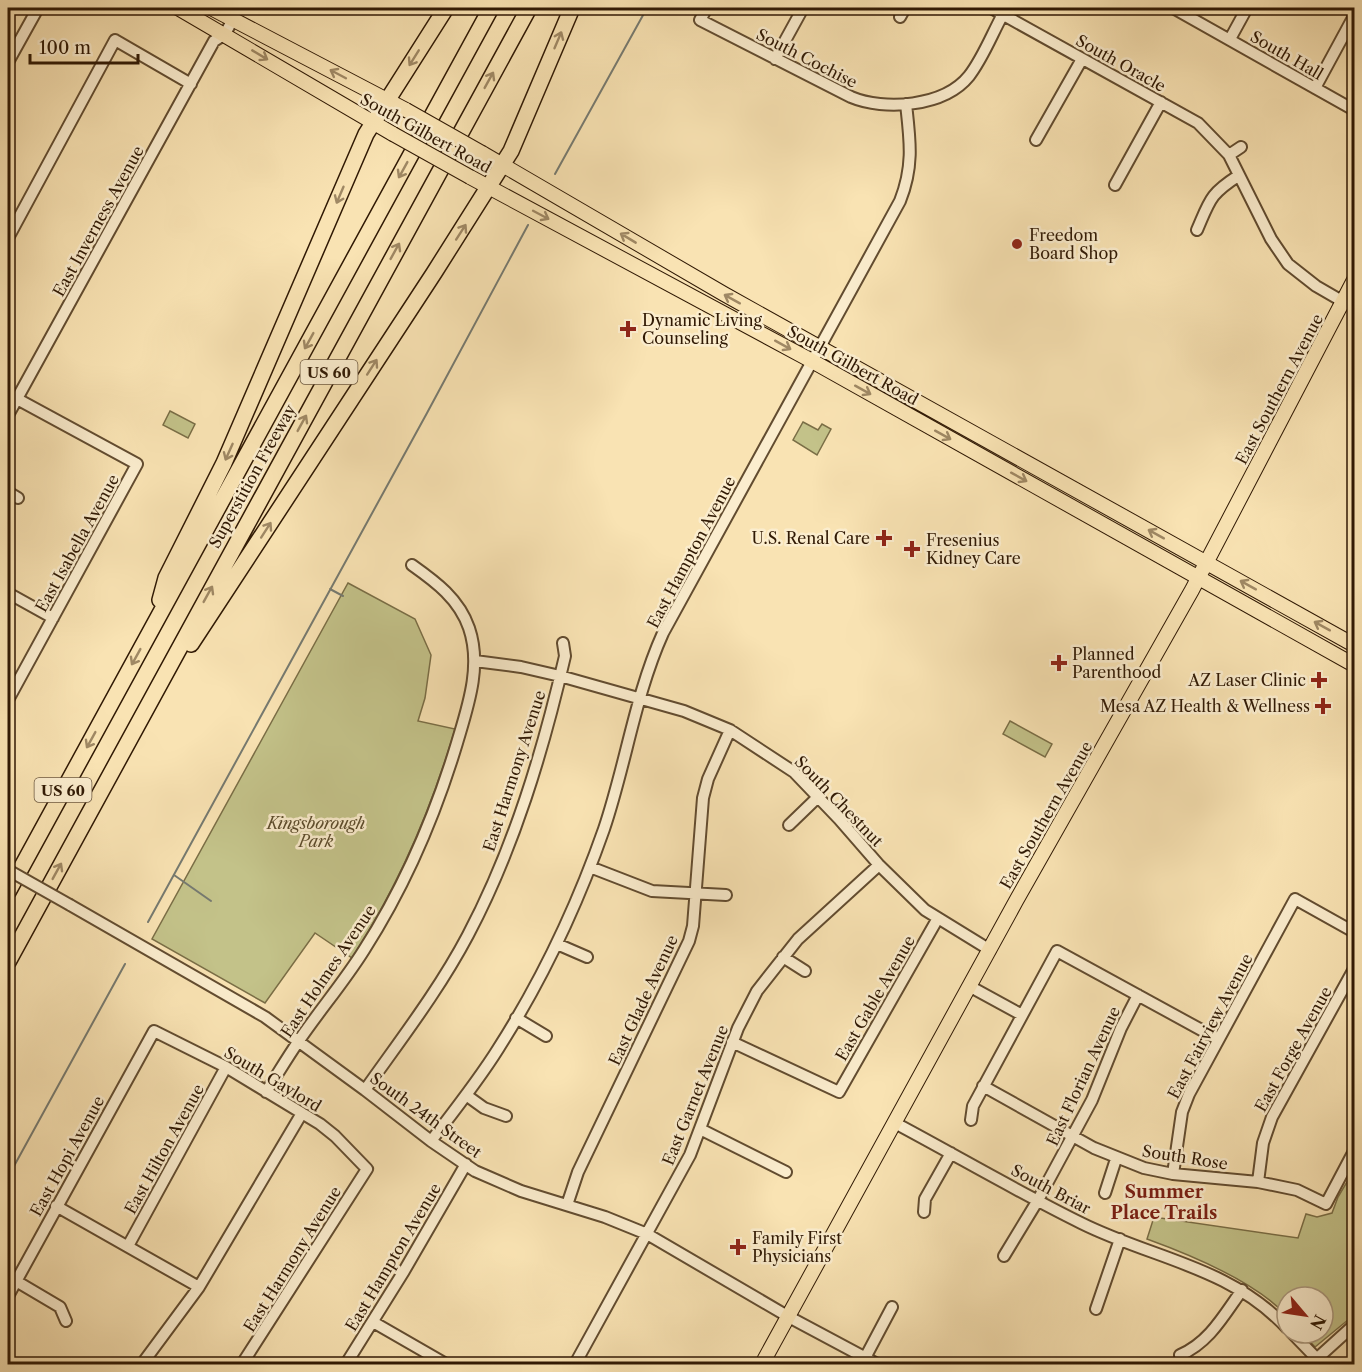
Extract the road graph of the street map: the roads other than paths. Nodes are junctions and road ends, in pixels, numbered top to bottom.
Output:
1 (38, 8) edge
2 (178, 8) edge
3 (446, 8) edge
4 (491, 8) edge
5 (529, 8) edge
6 (572, 8) edge
7 (706, 8) edge
8 (803, 8) edge
9 (991, 8) edge
10 (1173, 8) edge
11 (1247, 8) edge
12 (222, 13) edge
13 (1003, 14) junction
14 (1354, 16) edge
15 (218, 34) junction
16 (1230, 39) junction
17 (775, 59) junction
18 (1082, 59) junction
19 (8, 62) edge
20 (191, 84) junction
21 (1315, 88) junction
22 (387, 100) junction
23 (1161, 102) junction
24 (906, 104) junction
25 (1354, 110) edge
26 (373, 123) junction
27 (1036, 140) dead end
28 (1241, 147) dead end
29 (1229, 155) junction
30 (502, 165) junction
31 (1238, 176) junction
32 (1115, 184) dead end
33 (489, 187) junction
34 (1197, 230) dead end
35 (8, 238) edge
36 (1354, 280) edge
37 (1349, 304) edge
38 (820, 348) junction
39 (812, 361) junction
40 (12, 396) edge
41 (8, 415) edge
42 (8, 492) edge
43 (18, 498) dead end
44 (1207, 562) junction
45 (412, 565) dead end
46 (1198, 578) junction
47 (8, 593) edge
48 (53, 618) junction
49 (153, 626) junction
50 (563, 643) dead end
51 (1354, 645) edge
52 (475, 661) junction
53 (1354, 665) edge
54 (560, 676) junction
55 (640, 699) junction
56 (8, 700) edge
57 (730, 730) junction
58 (130, 737) junction
59 (818, 797) junction
60 (789, 825) dead end
61 (879, 865) junction
62 (590, 867) junction
63 (8, 870) edge
64 (8, 892) edge
65 (696, 894) junction
66 (726, 894) dead end
67 (938, 918) junction
68 (1354, 932) edge
69 (557, 944) junction
70 (990, 950) junction
71 (587, 957) dead end
72 (783, 957) junction
73 (8, 962) edge
74 (1354, 969) edge
75 (805, 971) dead end
76 (969, 986) junction
77 (1138, 995) junction
78 (1022, 1015) junction
79 (516, 1018) junction
80 (154, 1031) joint
81 (546, 1036) dead end
82 (1218, 1039) junction
83 (298, 1041) junction
84 (732, 1042) junction
85 (226, 1067) junction
86 (982, 1086) junction
87 (364, 1089) junction
88 (266, 1092) junction
89 (466, 1095) junction
90 (303, 1113) junction
91 (506, 1116) dead end
92 (971, 1120) dead end
93 (895, 1123) junction
94 (700, 1129) junction
95 (1073, 1137) junction
96 (431, 1141) junction
97 (1354, 1151) edge
98 (951, 1153) junction
99 (1116, 1158) junction
100 (466, 1164) junction
101 (367, 1168) joint
102 (786, 1172) dead end
103 (1173, 1174) junction
104 (1258, 1182) junction
105 (1104, 1193) dead end
106 (1038, 1200) junction
107 (567, 1205) junction
108 (56, 1206) junction
109 (924, 1212) dead end
110 (647, 1234) junction
111 (1120, 1239) junction
112 (128, 1246) junction
113 (1004, 1257) dead end
114 (16, 1281) junction
115 (199, 1287) junction
116 (1242, 1290) junction
117 (8, 1296) edge
118 (892, 1307) dead end
119 (1096, 1309) dead end
120 (1275, 1315) edge
121 (789, 1317) junction
122 (66, 1321) dead end
123 (374, 1322) junction
124 (1354, 1325) edge
125 (1302, 1345) edge
126 (1180, 1355) dead end
127 (865, 1358) junction
128 (1316, 1363) edge
129 (142, 1365) edge
130 (242, 1365) edge
131 (346, 1365) edge
132 (446, 1365) edge
133 (575, 1365) edge
134 (762, 1365) edge
135 (877, 1365) edge

1 - 19 street
2 - 15 main road, South Gilbert Road
3 -> 22 highway
4 -> 49 highway, Superstition Freeway / US 60
58 -> 5 highway, Superstition Freeway / US 60
30 -> 6 highway
7 - 17 street, South Cochise
8 - 17 street
9 - 13 street, South Oracle
10 - 16 street, South Hall
11 - 16 street
12 - 15 street, East Inverness Avenue
22 -> 12 main road, South Gilbert Road
13 - 18 street, South Oracle
13 - 24 street
14 - 21 street
15 - 20 street, East Inverness Avenue
15 -> 26 main road, South Gilbert Road
16 - 21 street, South Hall
17 - 24 street, South Cochise
18 - 23 street, South Oracle
18 - 27 street
20 - 35 street
20 - 40 street, East Inverness Avenue
21 - 25 street, South Hall
22 - 26 highway
22 - 30 main road, South Gilbert Road, bridge
23 - 29 street, South Oracle
23 - 32 street
24 - 38 street, East Hampton Avenue
26 - 33 main road, South Gilbert Road, bridge
26 -> 49 highway
28 - 29 street
29 - 31 street, South Oracle
30 - 33 highway
38 -> 30 main road, South Gilbert Road
31 - 34 street
31 - 37 street, South Oracle
33 -> 39 main road, South Gilbert Road
58 -> 33 highway
36 - 37 main road, East Southern Avenue
37 - 44 main road, East Southern Avenue
38 - 39 street, East Hampton Avenue
44 -> 38 main road, South Gilbert Road
39 -> 46 main road, South Gilbert Road
39 - 55 street, East Hampton Avenue
40 - 41 street, East Inverness Avenue
40 - 48 street, East Isabella Avenue
42 - 43 street
44 - 46 main road, East Southern Avenue
51 -> 44 main road, South Gilbert Road
45 - 52 street, East Holmes Avenue
46 - 53 main road, South Gilbert Road
46 - 70 main road, East Southern Avenue
47 - 48 street
48 - 56 street, East Isabella Avenue
49 -> 64 highway, Superstition Freeway / US 60
50 - 54 street, East Harmony Avenue
52 - 54 street, South Chestnut
52 - 83 street, East Holmes Avenue
54 - 55 street, South Chestnut
54 - 87 street, East Harmony Avenue
55 - 57 street, South Chestnut
55 - 62 street, East Hampton Avenue
57 - 59 street, South Chestnut
57 - 65 street, East Glade Avenue
73 -> 58 highway, Superstition Freeway / US 60
59 - 60 street
59 - 61 street, South Chestnut
61 - 67 street, South Chestnut
61 - 72 street, East Garnet Avenue
62 - 65 street
62 - 69 street, East Hampton Avenue
63 - 83 street, South 24th Street, bridge
65 - 66 street
65 - 107 street, East Glade Avenue
67 - 70 street, South Chestnut
67 - 84 street, East Gable Avenue
68 - 82 street, East Fairview Avenue
69 - 71 street
69 - 79 street, East Hampton Avenue
70 - 76 main road, East Southern Avenue
72 - 75 street
72 - 84 street, East Garnet Avenue
74 - 104 street, East Forge Avenue
76 - 78 street
76 - 93 main road, East Southern Avenue
77 - 78 street
77 - 82 street
77 - 95 street, East Florian Avenue
78 - 86 street
79 - 81 street
79 - 89 street, East Hampton Avenue
80 - 85 street, South Gaylord
80 - 108 street, East Hopi Avenue
82 - 103 street, East Fairview Avenue
83 - 87 street, South 24th Street
83 - 88 street, East Holmes Avenue
84 - 94 street, East Garnet Avenue
85 - 88 street, South Gaylord
85 - 112 street, East Hilton Avenue
86 - 92 street
86 - 95 street, South Rose
87 - 96 street, South 24th Street
88 - 90 street, South Gaylord
89 - 91 street
89 - 96 street, East Hampton Avenue
90 - 101 street, South Gaylord
90 - 115 street
93 - 98 street, South Briar
93 - 121 main road, East Southern Avenue
94 - 102 street
94 - 110 street, East Garnet Avenue
95 - 99 street, South Rose
95 - 106 street, East Florian Avenue
96 - 100 street, South 24th Street
97 - 104 street, South Rose
98 - 106 street, South Briar
98 - 109 street
99 - 103 street, South Rose
99 - 105 street
100 - 107 street, South 24th Street
100 - 123 street, East Hampton Avenue
101 - 130 street, East Harmony Avenue
103 - 104 street, South Rose
106 - 111 street, South Briar
106 - 113 street, East Florian Avenue
107 - 110 street, South 24th Street
108 - 112 street
108 - 114 street, East Hopi Avenue
110 - 121 street, South 24th Street
110 - 133 street, East Garnet Avenue
111 - 116 street, South Briar
111 - 119 street
112 - 115 street
114 - 117 street, East Hopi Avenue
114 - 122 street
115 - 129 street
116 - 120 street, South Briar
116 - 126 street
118 - 127 street
121 - 127 street, South 24th Street
121 - 134 main road, East Southern Avenue
123 - 131 street, East Hampton Avenue
123 - 132 street
124 - 128 street
125 - 128 street
127 - 135 street, South 24th Street

